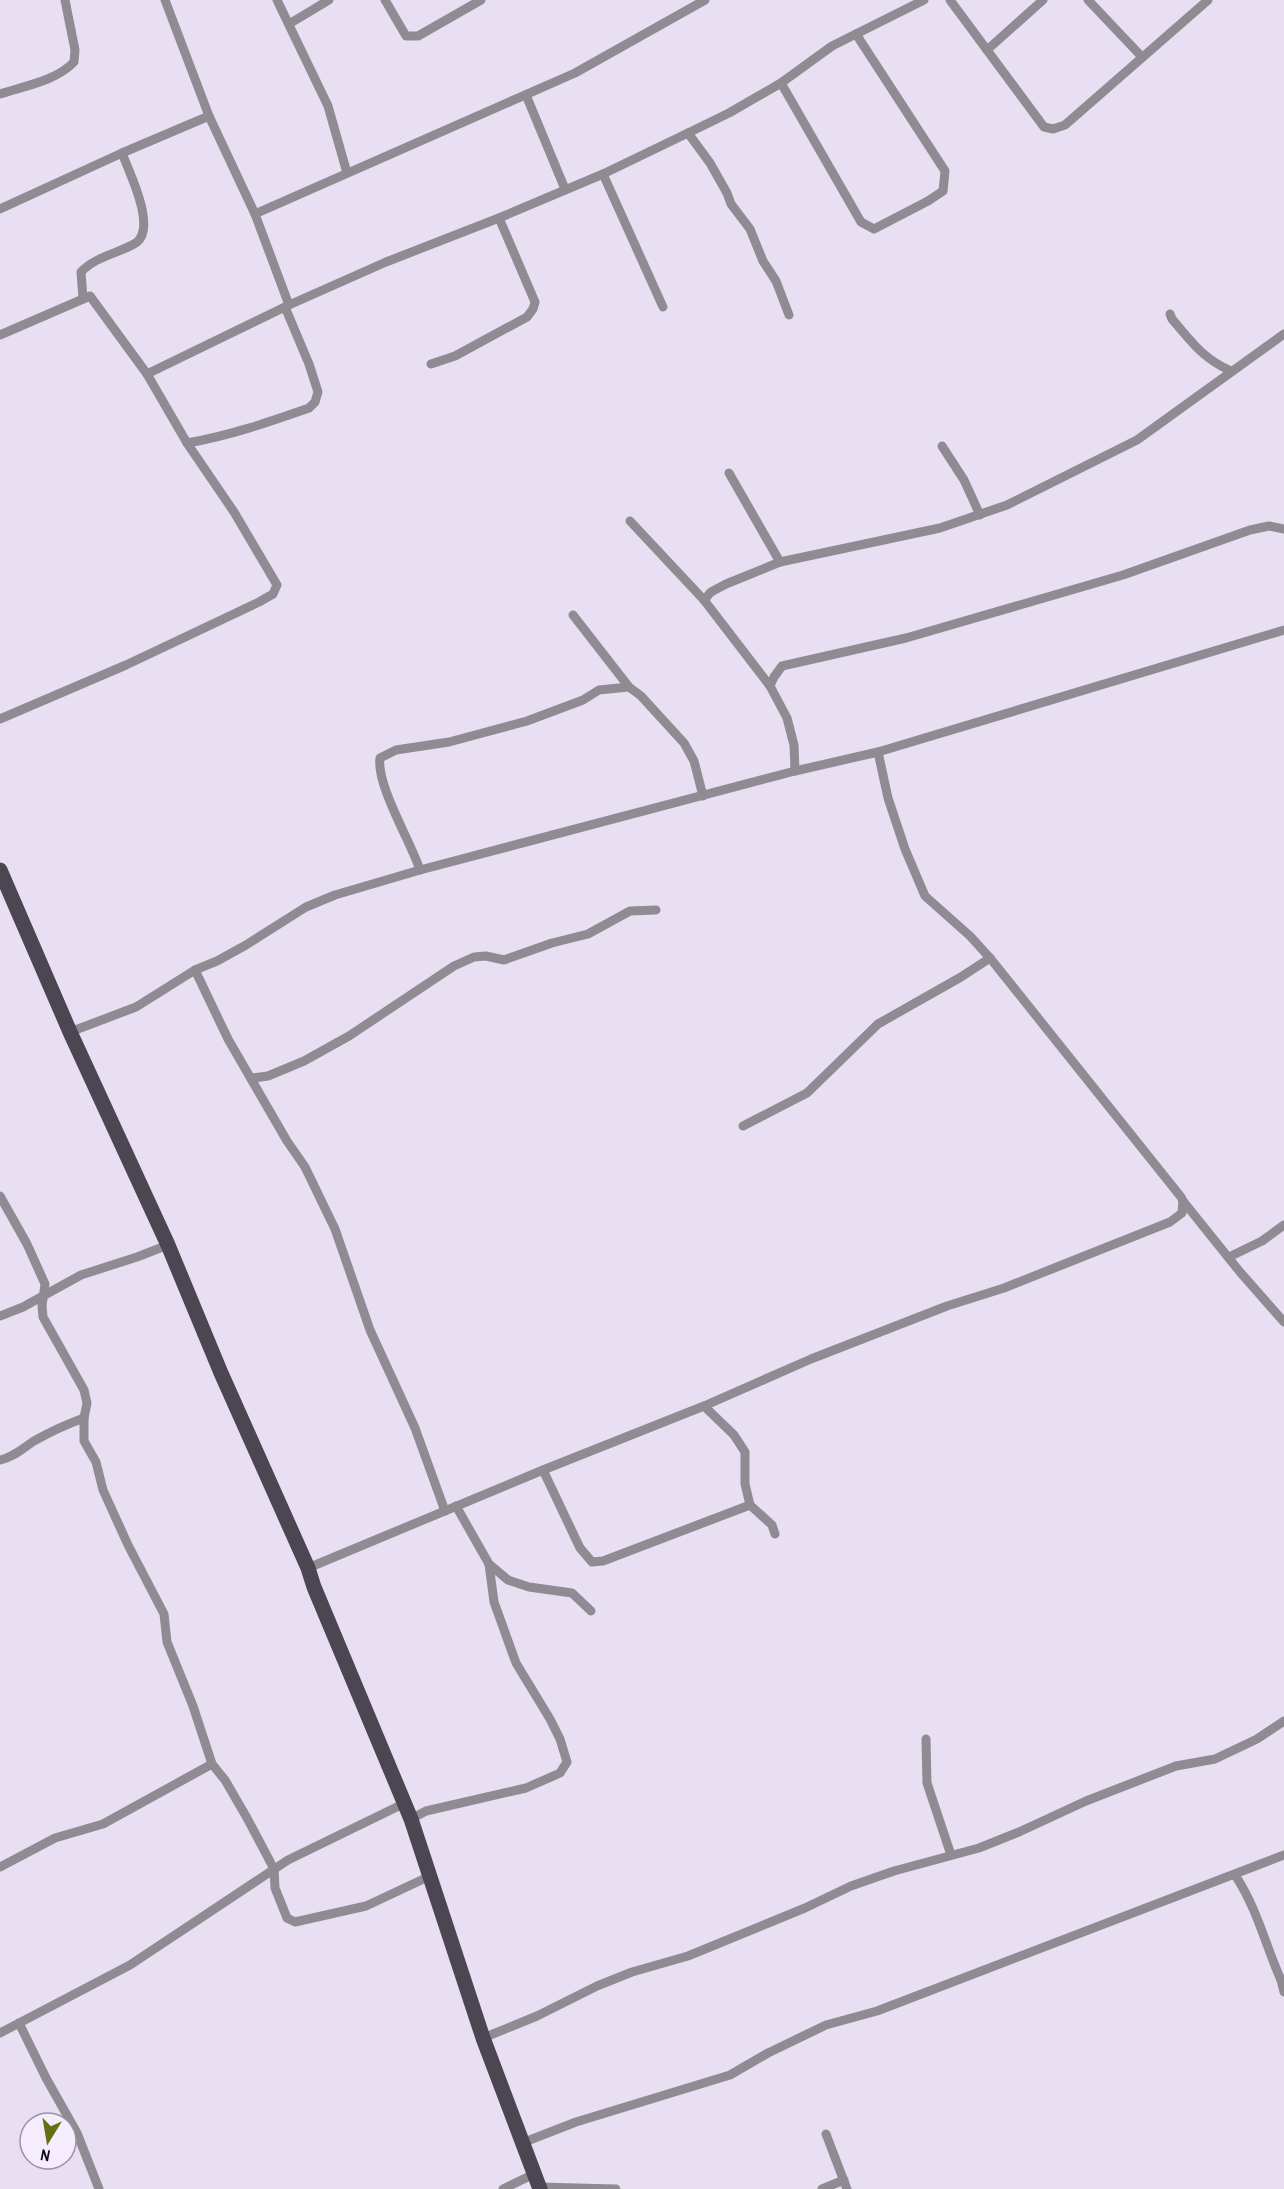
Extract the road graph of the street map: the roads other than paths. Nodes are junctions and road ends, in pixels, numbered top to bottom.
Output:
1 (65, 0) edge
2 (165, 0) edge
3 (277, 0) edge
4 (328, 0) edge
5 (385, 0) edge
6 (481, 0) edge
7 (705, 0) edge
8 (924, 0) edge
9 (950, 0) edge
10 (1043, 0) edge
11 (1088, 0) edge
12 (1208, 0) edge
13 (289, 24) junction
14 (856, 34) junction
15 (987, 50) junction
16 (1142, 57) junction
17 (781, 83) junction
18 (0, 94) edge
19 (526, 95) junction
20 (209, 116) junction
21 (688, 133) junction
22 (122, 153) junction
23 (347, 173) junction
24 (603, 174) junction
25 (565, 189) junction
26 (0, 209) edge
27 (255, 214) junction
28 (499, 218) junction
29 (83, 299) junction
30 (287, 306) junction
31 (663, 307) dead end
32 (789, 315) dead end
33 (1170, 315) dead end
34 (0, 334) edge
35 (1284, 334) edge
36 (432, 364) dead end
37 (1231, 371) junction
38 (147, 374) junction
39 (188, 443) junction
40 (942, 446) dead end
41 (729, 473) dead end
42 (980, 515) junction
43 (630, 521) dead end
44 (1284, 529) edge
45 (780, 562) junction
46 (704, 600) junction
47 (573, 615) dead end
48 (1284, 630) edge
49 (770, 686) junction
50 (629, 687) junction
51 (0, 719) edge
52 (878, 752) junction
53 (795, 771) junction
54 (703, 796) junction
55 (0, 870) edge
56 (420, 870) junction
57 (656, 910) dead end
58 (990, 958) junction
59 (195, 970) junction
60 (70, 1032) junction
61 (252, 1078) junction
62 (743, 1126) dead end
63 (0, 1196) edge
64 (1183, 1201) junction
65 (1284, 1225) edge
66 (168, 1245) junction
67 (1229, 1257) junction
68 (43, 1297) junction
69 (0, 1316) edge
70 (1284, 1322) edge
71 (704, 1406) junction
72 (84, 1418) junction
73 (0, 1460) edge
74 (543, 1470) junction
75 (750, 1504) junction
76 (456, 1506) junction
77 (445, 1511) junction
78 (775, 1534) dead end
79 (489, 1564) junction
80 (308, 1568) junction
81 (591, 1611) dead end
82 (1284, 1721) edge
83 (926, 1739) dead end
84 (212, 1764) junction
85 (405, 1803) junction
86 (411, 1819) junction
87 (951, 1855) junction
88 (1284, 1855) edge
89 (0, 1867) edge
90 (274, 1869) junction
91 (1235, 1875) junction
92 (430, 1876) junction
93 (1282, 1980) edge
94 (1284, 1992) edge
95 (19, 2023) junction
96 (0, 2033) edge
97 (483, 2038) junction
98 (826, 2134) dead end
99 (522, 2143) junction
100 (538, 2184) edge
101 (846, 2185) edge
102 (99, 2189) edge
103 (503, 2189) edge
104 (616, 2189) edge
105 (822, 2189) edge

1 - 18 street
2 - 20 street
3 - 13 street
4 - 13 street
5 - 6 street
7 - 19 street
8 - 14 street
9 - 15 street
10 - 15 street
11 - 16 street
12 - 16 street
13 - 23 street
14 - 17 street
14 - 17 street
15 - 16 street
17 - 21 street
19 - 23 street
19 - 25 street
20 - 22 street
20 - 27 street
21 - 24 street
21 - 32 street
22 - 26 street
22 - 29 street
23 - 27 street
24 - 25 street
24 - 31 street
25 - 28 street
27 - 30 street
28 - 30 street
28 - 36 street
29 - 34 street
29 - 38 street
30 - 38 street
30 - 39 street
33 - 37 street
35 - 37 street
37 - 42 street
38 - 39 street
39 - 51 street
40 - 42 street
41 - 45 street
42 - 45 street
43 - 46 street
44 - 49 street
45 - 46 street
46 - 49 street
47 - 50 street
48 - 52 street
49 - 53 street
50 - 54 street
50 - 56 street
52 - 53 street
52 - 58 street
53 - 54 street
54 - 56 street
55 - 60 main road
56 - 59 street
57 - 61 street
58 - 62 street
58 - 64 street
59 - 60 street
59 - 61 street
60 - 66 main road
61 - 77 street
63 - 68 street
64 - 67 street
64 - 71 street
65 - 67 street
66 - 68 street
66 - 80 main road
67 - 70 street
68 - 69 street
68 - 72 street
71 - 74 street
71 - 75 street
72 - 73 street
72 - 84 street
74 - 75 street
74 - 76 street
75 - 78 street
76 - 77 street
76 - 79 street
77 - 80 street
79 - 81 street
79 - 86 street
80 - 85 main road
82 - 87 street
83 - 87 street
84 - 89 street
84 - 90 street
85 - 86 main road
85 - 90 street
86 - 92 main road
87 - 97 street
88 - 91 street
90 - 92 street
90 - 95 street
91 - 93 street
91 - 99 street
92 - 97 main road
93 - 94 street
95 - 96 street
95 - 102 street
97 - 99 main road
98 - 101 street
99 - 100 main road
100 - 103 street
100 - 104 street
101 - 105 street

